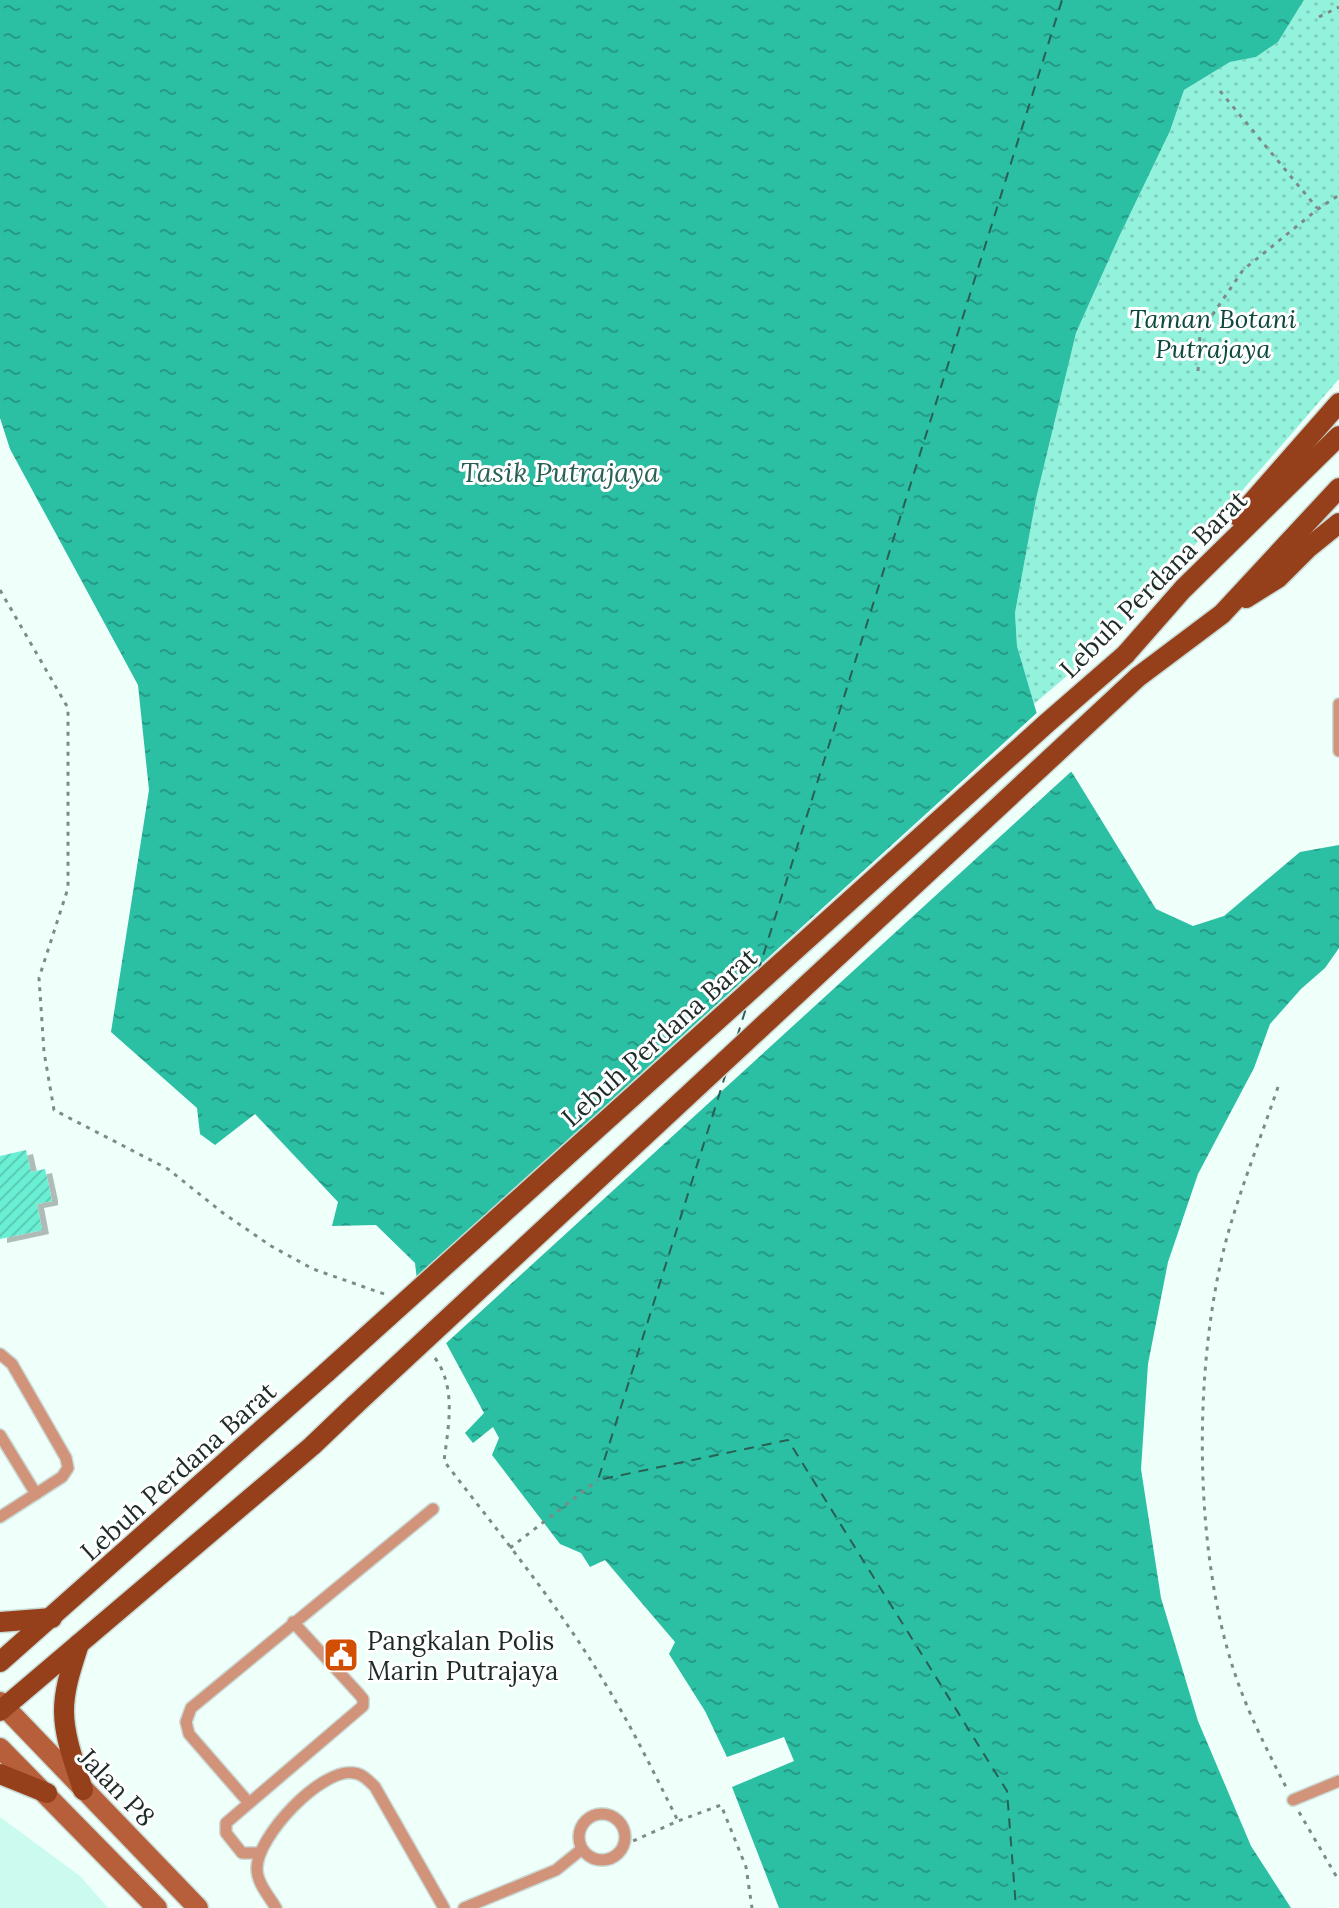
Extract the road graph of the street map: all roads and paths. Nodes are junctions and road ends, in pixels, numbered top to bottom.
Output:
1 (1339, 7) edge
2 (1319, 17) dead end
3 (1220, 91) dead end
4 (1339, 195) edge
5 (1318, 209) junction
6 (1198, 371) dead end
7 (1339, 403) edge
8 (1339, 436) edge
9 (1339, 488) edge
10 (1339, 523) edge
11 (1183, 589) junction
12 (0, 590) edge
13 (1222, 614) junction
14 (1339, 704) edge
15 (1339, 751) edge
16 (1278, 1087) dead end
17 (395, 1305) dead end
18 (431, 1353) dead end
19 (0, 1354) edge
20 (12, 1364) junction
21 (0, 1371) edge
22 (0, 1435) edge
23 (598, 1480) dead end
24 (36, 1494) junction
25 (433, 1509) dead end
26 (0, 1517) edge
27 (510, 1548) junction
28 (52, 1618) junction
29 (0, 1622) edge
30 (293, 1622) junction
31 (79, 1644) junction
32 (0, 1662) edge
33 (1, 1707) edge
34 (0, 1748) edge
35 (0, 1774) edge
36 (1339, 1781) edge
37 (83, 1790) junction
38 (47, 1793) junction
39 (1293, 1800) junction
40 (249, 1803) junction
41 (678, 1821) junction
42 (624, 1845) junction
43 (582, 1849) junction
44 (259, 1853) junction
45 (1339, 1881) edge
46 (157, 1908) edge
47 (198, 1908) edge
48 (276, 1908) edge
49 (444, 1908) edge
50 (464, 1908) edge
51 (752, 1908) edge

1 - 2 path
3 - 5 path
4 - 5 path
5 - 6 path
7 - 11 main road
8 - 11 main road, Lebuh Perdana Barat
9 - 13 main road, Lebuh Perdana Barat
10 - 13 main road
11 - 28 main road, Lebuh Perdana Barat, bridge
12 - 17 path
13 - 31 main road, Lebuh Perdana Barat, bridge
14 - 15 lane
16 - 39 path
18 - 27 path
19 - 20 lane
20 - 21 lane
20 - 24 lane
22 - 24 lane
23 - 27 path
24 - 26 lane
25 - 30 lane
27 - 41 path
28 - 29 main road
28 - 32 main road, Lebuh Perdana Barat
30 - 40 lane
30 - 40 lane
31 - 33 main road, Lebuh Perdana Barat
31 - 37 main road
33 - 37 street, Jalan P8
34 - 38 street
35 - 38 main road
36 - 39 lane
37 - 47 street, Jalan P8
38 - 46 street
39 - 45 path
40 - 44 lane
41 - 42 path
41 - 51 path
42 - 43 lane
42 - 43 lane
43 - 50 lane
44 - 48 lane
44 - 49 lane

